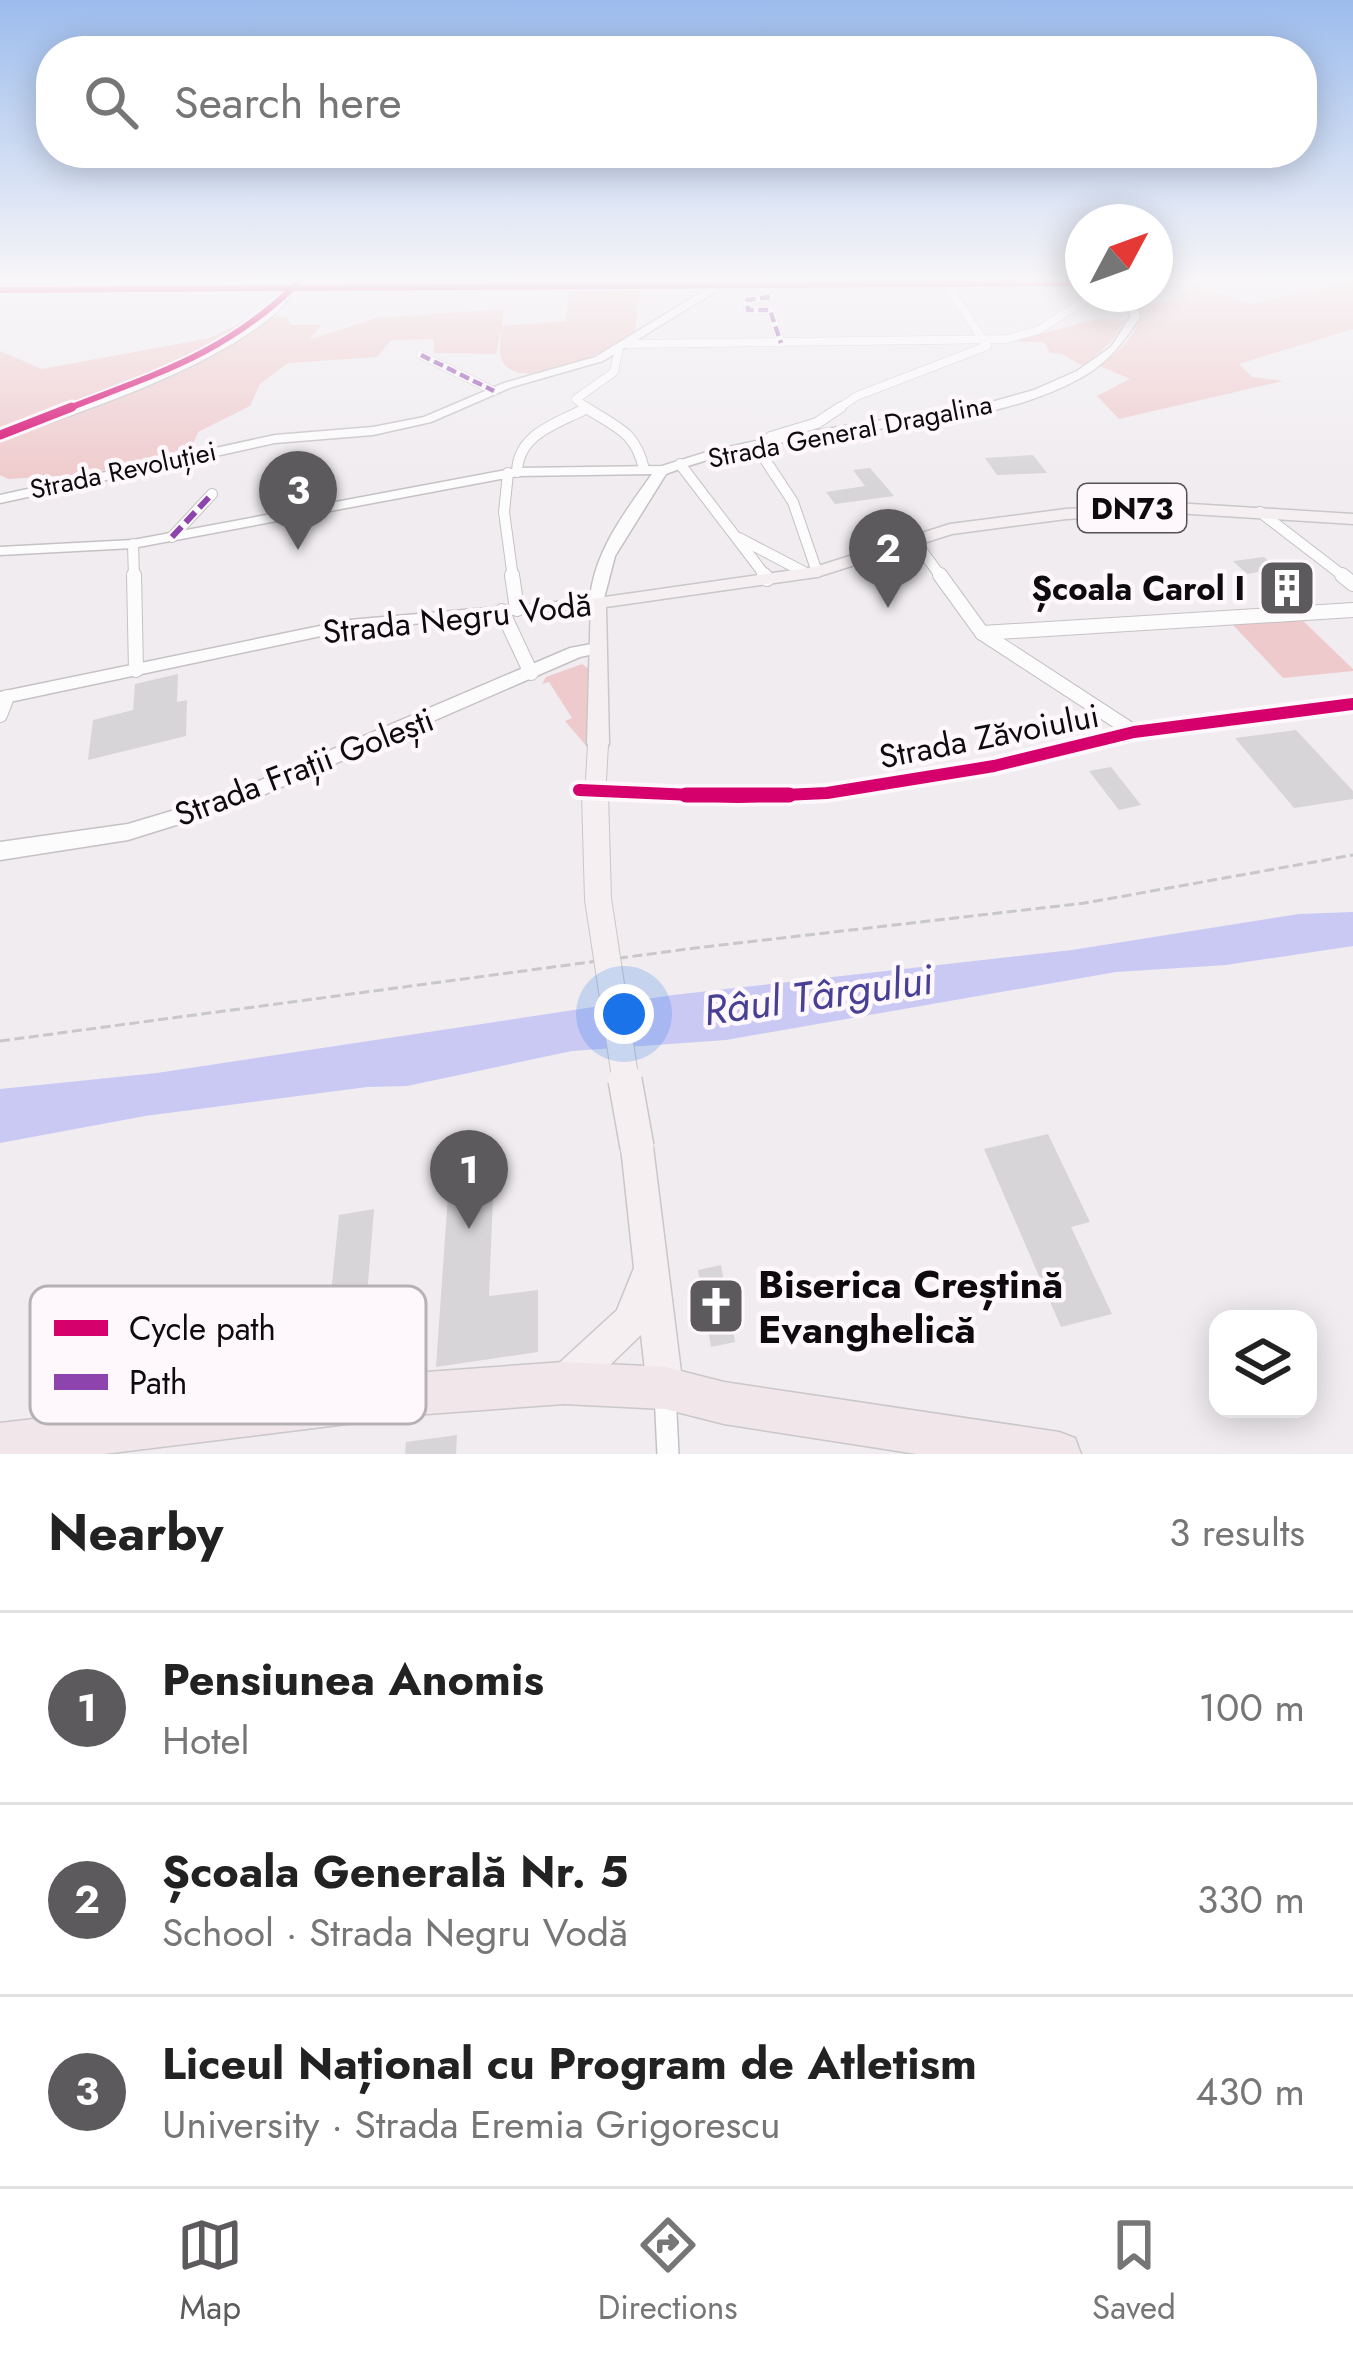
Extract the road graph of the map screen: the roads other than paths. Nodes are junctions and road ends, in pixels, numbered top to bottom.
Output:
1 (623, 346) edge
2 (215, 347) edge
3 (621, 347) edge
4 (982, 347) edge
5 (1118, 347) edge
6 (422, 355) dead end
7 (494, 391) junction
8 (585, 409) junction
9 (0, 435) edge
10 (761, 445) junction
11 (673, 467) junction
12 (644, 469) junction
13 (513, 472) junction
14 (212, 494) dead end
15 (0, 500) edge
16 (1260, 512) junction
17 (1353, 519) edge
18 (734, 536) junction
19 (172, 537) junction
20 (914, 540) junction
21 (133, 544) junction
22 (0, 551) edge
23 (812, 573) junction
24 (600, 578) junction
25 (766, 579) junction
26 (1353, 584) edge
27 (626, 599) junction
28 (597, 602) junction
29 (567, 606) junction
30 (510, 610) junction
31 (1353, 610) edge
32 (982, 633) junction
33 (597, 637) junction
34 (136, 670) junction
35 (531, 673) junction
36 (2, 704) edge
37 (1353, 704) edge
38 (1134, 732) junction
39 (579, 790) dead end
40 (0, 851) edge
41 (653, 1259) junction
42 (564, 1383) junction
43 (665, 1388) junction
44 (426, 1393) edge
45 (172, 1424) edge
46 (0, 1445) edge
47 (668, 1454) edge
48 (1059, 1454) edge

1 - 8 street
2 - 9 main road
3 - 7 main road, Strada Revoluției
4 - 10 street
5 - 10 main road, Strada General Dragalina
6 - 7 street
7 - 15 main road, Strada Revoluției
8 - 12 street
8 - 13 street
10 - 11 main road, Strada General Dragalina
10 - 23 street
11 - 12 main road
11 - 18 street
11 - 24 main road, Strada General Dragalina
12 - 13 main road
13 - 19 main road
13 - 30 street
14 - 19 street
16 - 17 main road, DN73
16 - 20 main road, DN73
16 - 26 street
18 - 23 street
18 - 25 street
19 - 21 main road
20 - 23 main road, Strada Negru Vodă / DN73
20 - 32 street
21 - 22 main road
21 - 34 street
23 - 25 main road, Strada Negru Vodă / DN73
24 - 27 main road
24 - 28 main road, Strada General Dragalina
24 - 29 main road
25 - 27 main road, Strada Negru Vodă / DN73
27 - 28 main road, Strada Negru Vodă / DN73
27 - 33 main road
28 - 29 main road, Strada Negru Vodă / DN73
28 - 33 main road
29 - 30 main road, Strada Negru Vodă / DN73
30 - 34 main road, Strada Negru Vodă / DN73
30 - 35 street
31 - 32 street
32 - 38 street
33 - 35 main road, Strada Frații Golești
33 - 41 main road, bridge
34 - 36 main road, Strada Negru Vodă / DN73
35 - 40 main road, Strada Frații Golești
37 - 38 street, Strada Zăvoiului
38 - 39 street, Strada Zăvoiului
41 - 42 main road
41 - 43 main road
42 - 43 highway
42 - 44 highway
43 - 47 street
43 - 48 highway
45 - 46 highway

